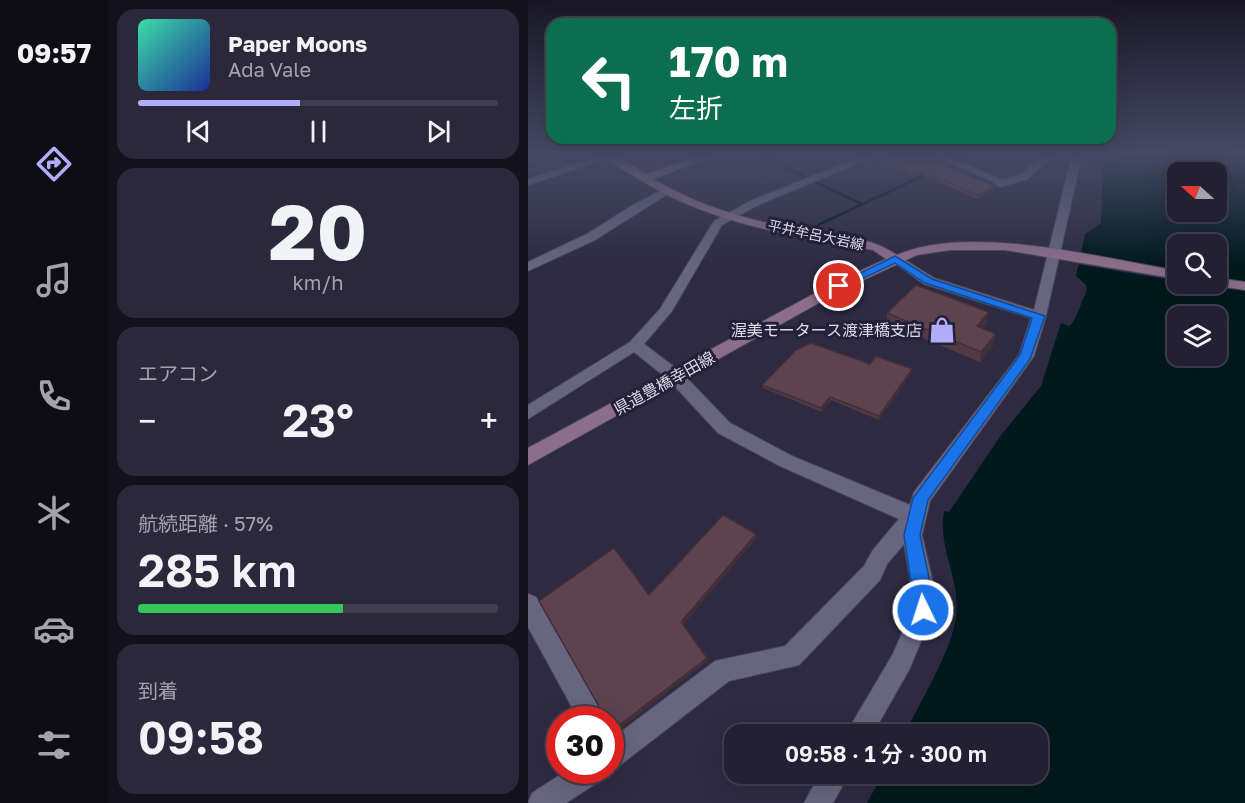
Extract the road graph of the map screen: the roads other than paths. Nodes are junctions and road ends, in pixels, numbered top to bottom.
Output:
1 (665, 192) edge
2 (667, 192) edge
3 (780, 192) edge
4 (1069, 192) edge
5 (728, 217) junction
6 (1055, 254) junction
7 (895, 259) junction
8 (528, 267) edge
9 (1167, 273) edge
10 (1227, 284) edge
11 (1245, 286) edge
12 (1039, 316) junction
13 (635, 345) junction
14 (675, 376) junction
15 (528, 413) edge
16 (528, 457) edge
17 (916, 514) junction
18 (528, 605) edge
19 (584, 706) edge
20 (864, 724) edge
21 (624, 745) edge
22 (570, 784) edge
23 (829, 784) edge
24 (542, 803) edge
25 (818, 803) edge

1 - 8 street
2 - 5 main road, 平井牟呂大岩線
3 - 5 street
4 - 6 street
5 - 7 main road, 平井牟呂大岩線
5 - 13 street
6 - 7 main road
6 - 9 main road
6 - 12 street
7 - 12 street
7 - 14 main road, 県道豊橋幸田線
10 - 11 main road
12 - 17 street
13 - 14 street
13 - 15 street
14 - 16 main road, 県道豊橋幸田線
14 - 17 street
17 - 20 street
17 - 21 street
18 - 19 street
22 - 24 street
23 - 25 street

